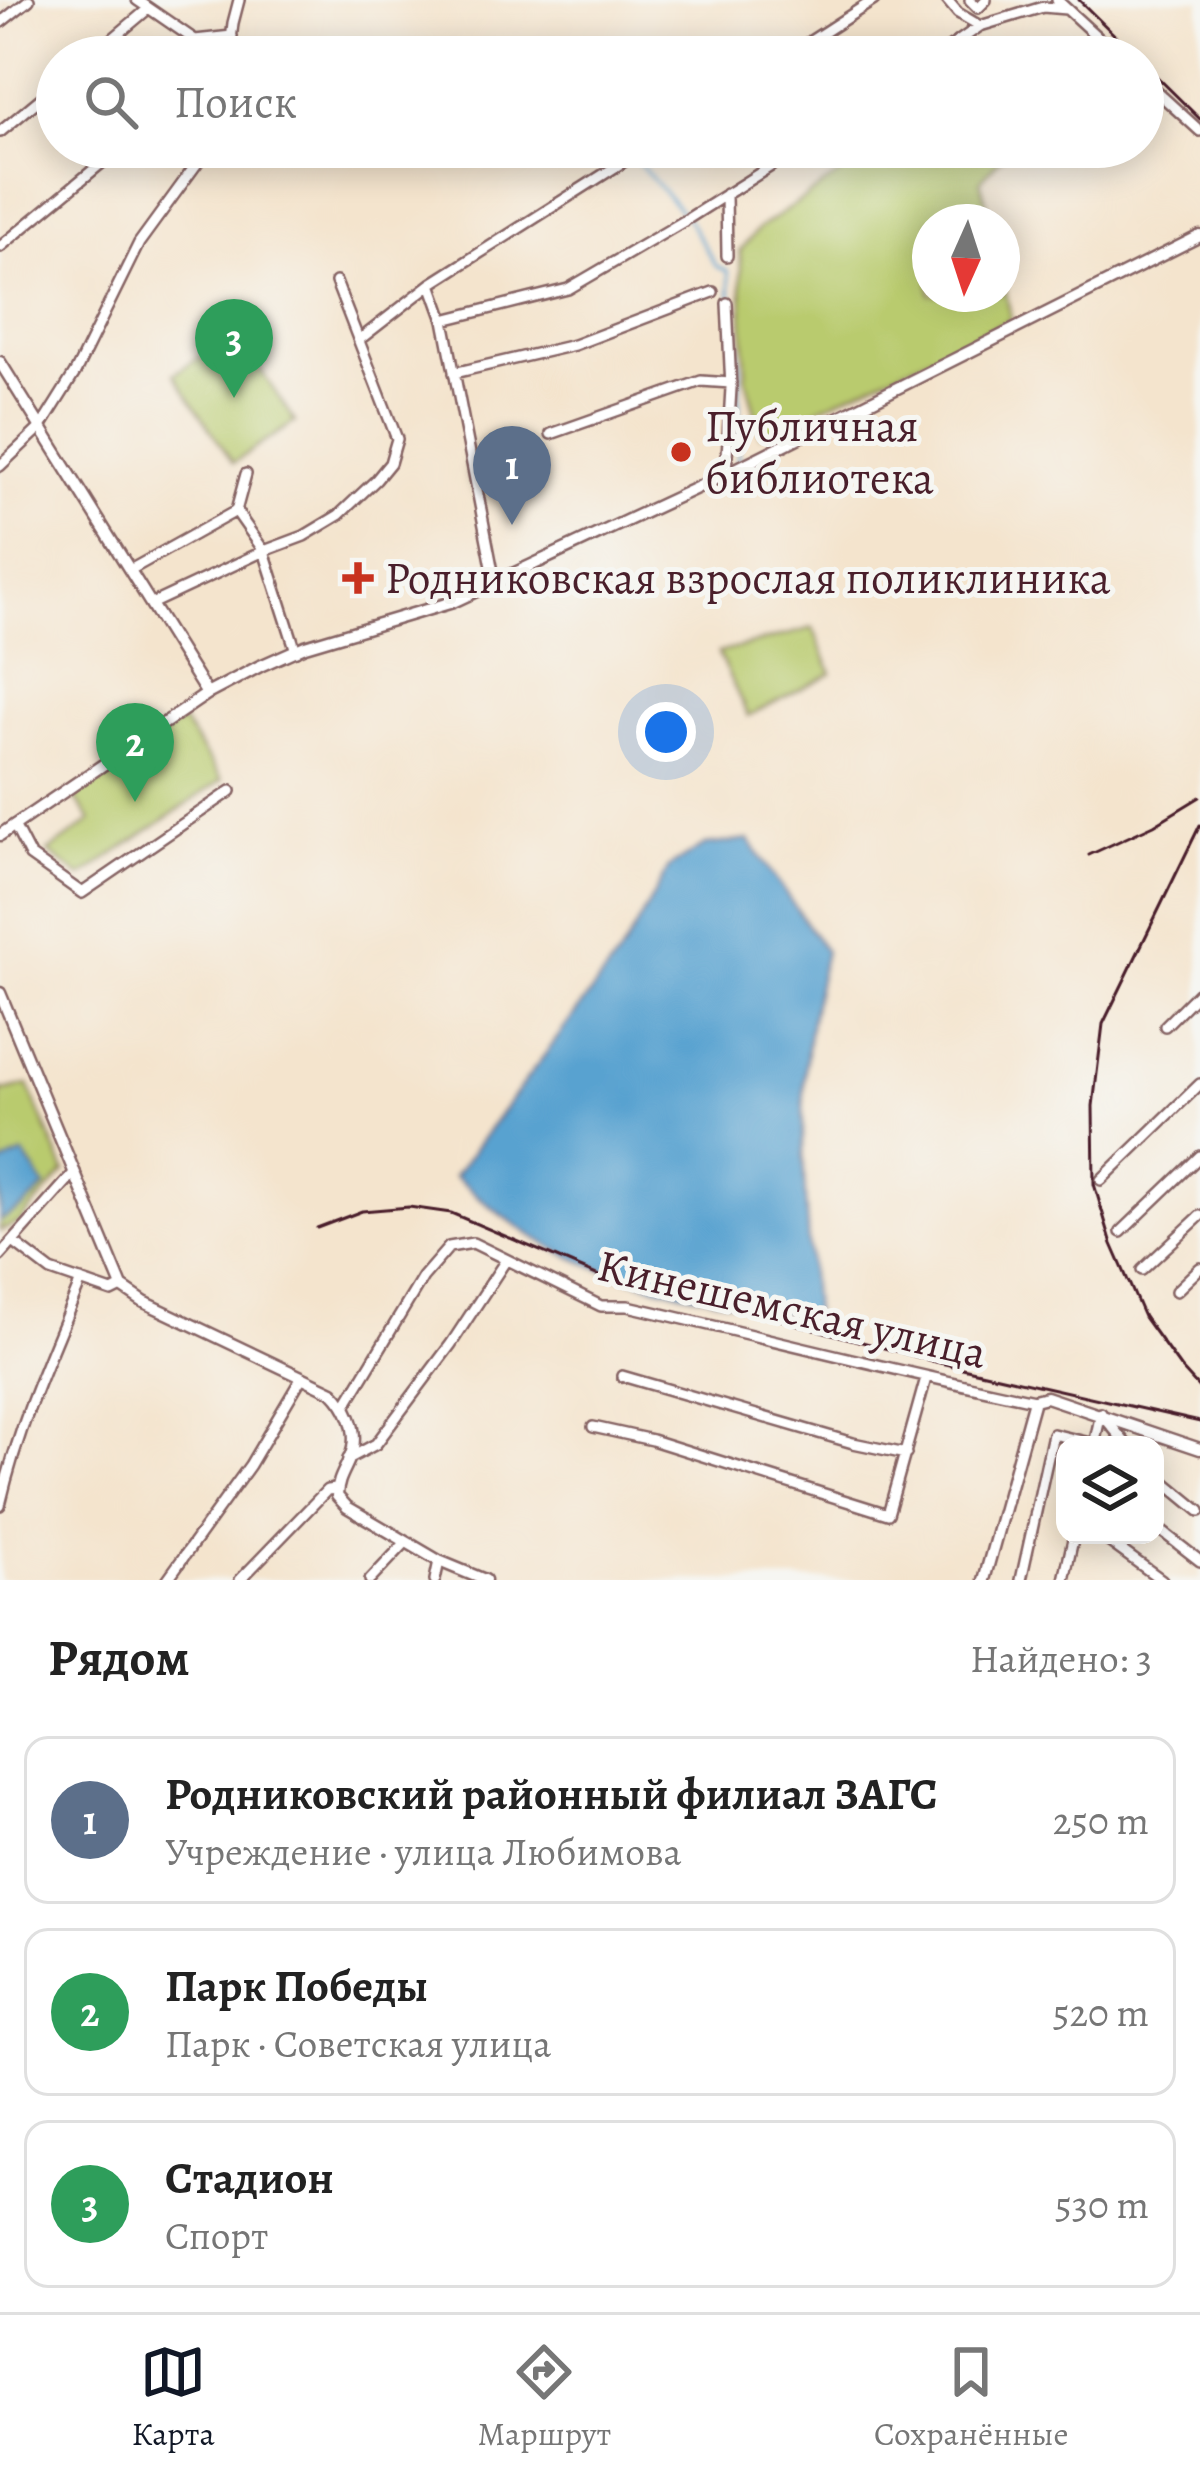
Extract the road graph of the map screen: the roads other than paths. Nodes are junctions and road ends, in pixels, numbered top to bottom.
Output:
1 (29, 0) edge
2 (137, 0) edge
3 (239, 0) edge
4 (874, 0) edge
5 (947, 0) edge
6 (970, 0) edge
7 (986, 0) edge
8 (1057, 0) edge
9 (148, 9) junction
10 (1066, 9) junction
11 (0, 23) edge
12 (980, 26) junction
13 (116, 36) edge
14 (189, 36) edge
15 (232, 36) edge
16 (818, 36) edge
17 (966, 36) edge
18 (1096, 36) edge
19 (1164, 98) edge
20 (36, 102) edge
21 (1200, 131) edge
22 (0, 132) edge
23 (96, 168) edge
24 (196, 168) edge
25 (613, 168) edge
26 (767, 168) edge
27 (726, 194) junction
28 (1200, 236) edge
29 (0, 247) edge
30 (727, 256) dead end
31 (336, 282) dead end
32 (431, 284) junction
33 (713, 292) dead end
34 (727, 303) dead end
35 (444, 320) junction
36 (359, 340) junction
37 (0, 362) edge
38 (454, 373) junction
39 (731, 383) junction
40 (41, 427) junction
41 (551, 434) dead end
42 (0, 466) edge
43 (734, 469) junction
44 (246, 473) dead end
45 (236, 511) junction
46 (264, 551) junction
47 (130, 570) junction
48 (495, 582) junction
49 (151, 604) junction
50 (296, 651) junction
51 (207, 694) junction
52 (231, 791) dead end
53 (14, 825) junction
54 (0, 835) edge
55 (1200, 991) edge
56 (0, 993) edge
57 (1165, 1026) dead end
58 (1200, 1084) edge
59 (1200, 1156) edge
60 (75, 1172) junction
61 (1101, 1180) dead end
62 (1200, 1216) edge
63 (1121, 1232) dead end
64 (13, 1242) junction
65 (0, 1256) edge
66 (506, 1259) junction
67 (1200, 1268) edge
68 (1142, 1270) dead end
69 (82, 1281) junction
70 (122, 1287) junction
71 (1176, 1292) dead end
72 (622, 1376) dead end
73 (302, 1377) junction
74 (926, 1378) junction
75 (1034, 1400) junction
76 (346, 1405) junction
77 (1101, 1413) junction
78 (593, 1427) dead end
79 (1060, 1436) edge
80 (1096, 1436) edge
81 (1120, 1436) edge
82 (1200, 1449) edge
83 (906, 1454) junction
84 (348, 1459) junction
85 (1164, 1481) edge
86 (337, 1489) junction
87 (0, 1505) edge
88 (1200, 1511) edge
89 (1164, 1533) edge
90 (406, 1542) junction
91 (1072, 1544) edge
92 (1112, 1544) edge
93 (439, 1561) junction
94 (1200, 1561) edge
95 (167, 1580) edge
96 (240, 1580) edge
97 (370, 1580) edge
98 (435, 1580) edge
99 (485, 1580) edge
100 (984, 1580) edge
101 (1021, 1580) edge
102 (1064, 1580) edge
103 (1162, 1580) edge

1 - 11 street
2 - 9 street
3 - 15 street
4 - 16 street
5 - 12 street
6 - 7 street
8 - 10 street
9 - 13 street
9 - 14 street
10 - 12 street
10 - 18 street
12 - 17 street
19 - 21 street
20 - 22 street
23 - 29 street
24 - 40 street
25 - 32 street
26 - 27 street
27 - 30 street
27 - 35 street
28 - 43 main road
31 - 36 street
32 - 35 street
32 - 36 street
33 - 38 street
34 - 39 street
35 - 38 street
36 - 46 street
37 - 40 main road
38 - 48 street
39 - 41 street
39 - 43 street
40 - 42 street
40 - 47 main road
43 - 48 main road
44 - 45 street
45 - 46 street
45 - 47 street
46 - 49 street
46 - 50 street
47 - 49 main road
48 - 50 main road
49 - 51 main road
50 - 51 main road
51 - 53 main road
52 - 53 street
53 - 54 main road
55 - 57 street
56 - 60 main road
58 - 61 street
59 - 63 street
60 - 64 street
60 - 70 main road
62 - 68 street
64 - 65 street
64 - 69 street
66 - 74 street, Кинешемская улица
66 - 76 street, Кинешемская улица
66 - 84 street
67 - 71 street
69 - 70 street
69 - 87 street
70 - 73 main road
72 - 83 street
73 - 76 main road
73 - 95 street
74 - 75 street, Кинешемская улица
74 - 83 street
75 - 77 main road
75 - 100 main road
76 - 84 main road
77 - 80 street
77 - 81 street
77 - 82 main road
78 - 83 street
79 - 101 street
84 - 86 main road
85 - 88 street
86 - 90 main road
86 - 96 street
89 - 94 street
90 - 93 main road
90 - 97 street
91 - 102 street
92 - 103 street
93 - 98 street
93 - 99 main road

